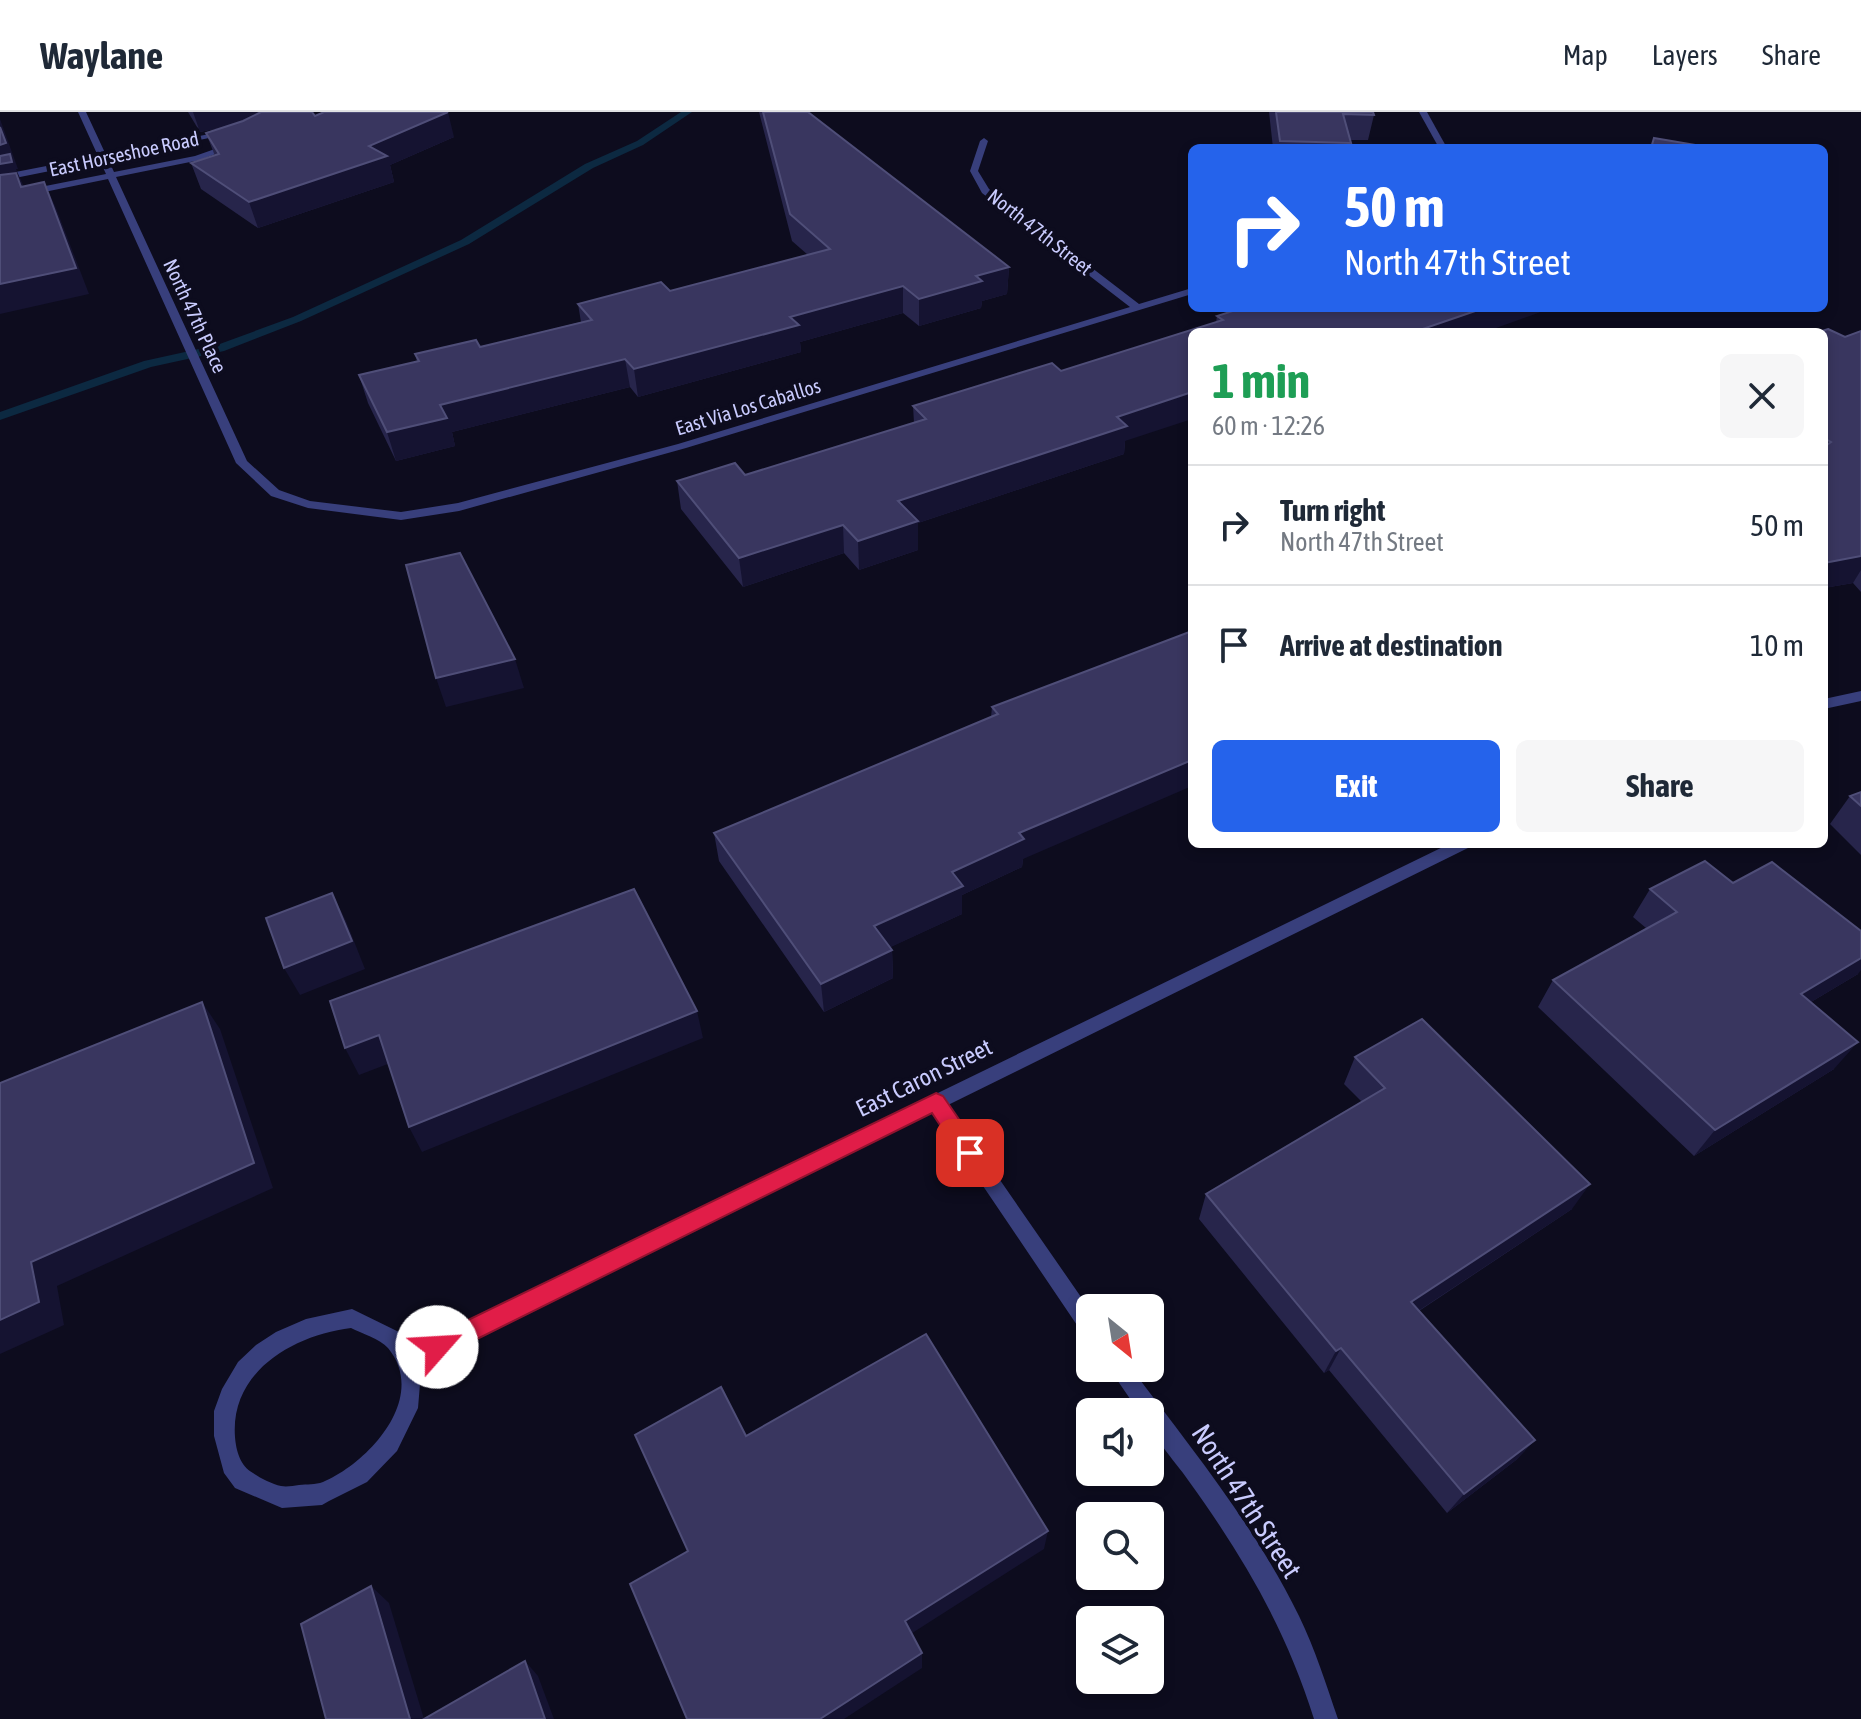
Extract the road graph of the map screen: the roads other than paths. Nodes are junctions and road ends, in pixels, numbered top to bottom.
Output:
1 (82, 112) edge
2 (1423, 112) edge
3 (245, 129) edge
4 (247, 141) edge
5 (984, 141) dead end
6 (1441, 144) edge
7 (104, 157) junction
8 (112, 176) junction
9 (0, 178) edge
10 (0, 198) edge
11 (1188, 292) edge
12 (1137, 307) junction
13 (308, 504) joint
14 (1861, 696) edge
15 (1828, 703) edge
16 (1455, 848) edge
17 (936, 1102) junction
18 (1076, 1307) edge
19 (409, 1361) junction
20 (1129, 1382) edge
21 (1326, 1719) edge

1 - 7 street, North 47th Place
2 - 6 street
3 - 7 street, East Horseshoe Road
4 - 8 street, East Horseshoe Road
5 - 12 street, North 47th Street
7 - 8 street, North 47th Place
7 - 9 street, East Horseshoe Road
8 - 10 street, East Horseshoe Road
8 - 13 street, North 47th Place
11 - 12 street, East Via Los Caballos
12 - 13 street, East Via Los Caballos
14 - 15 street
16 - 17 street, East Caron Street
17 - 18 street
17 - 19 street, East Caron Street
19 - 19 street
20 - 21 street, North 47th Street

